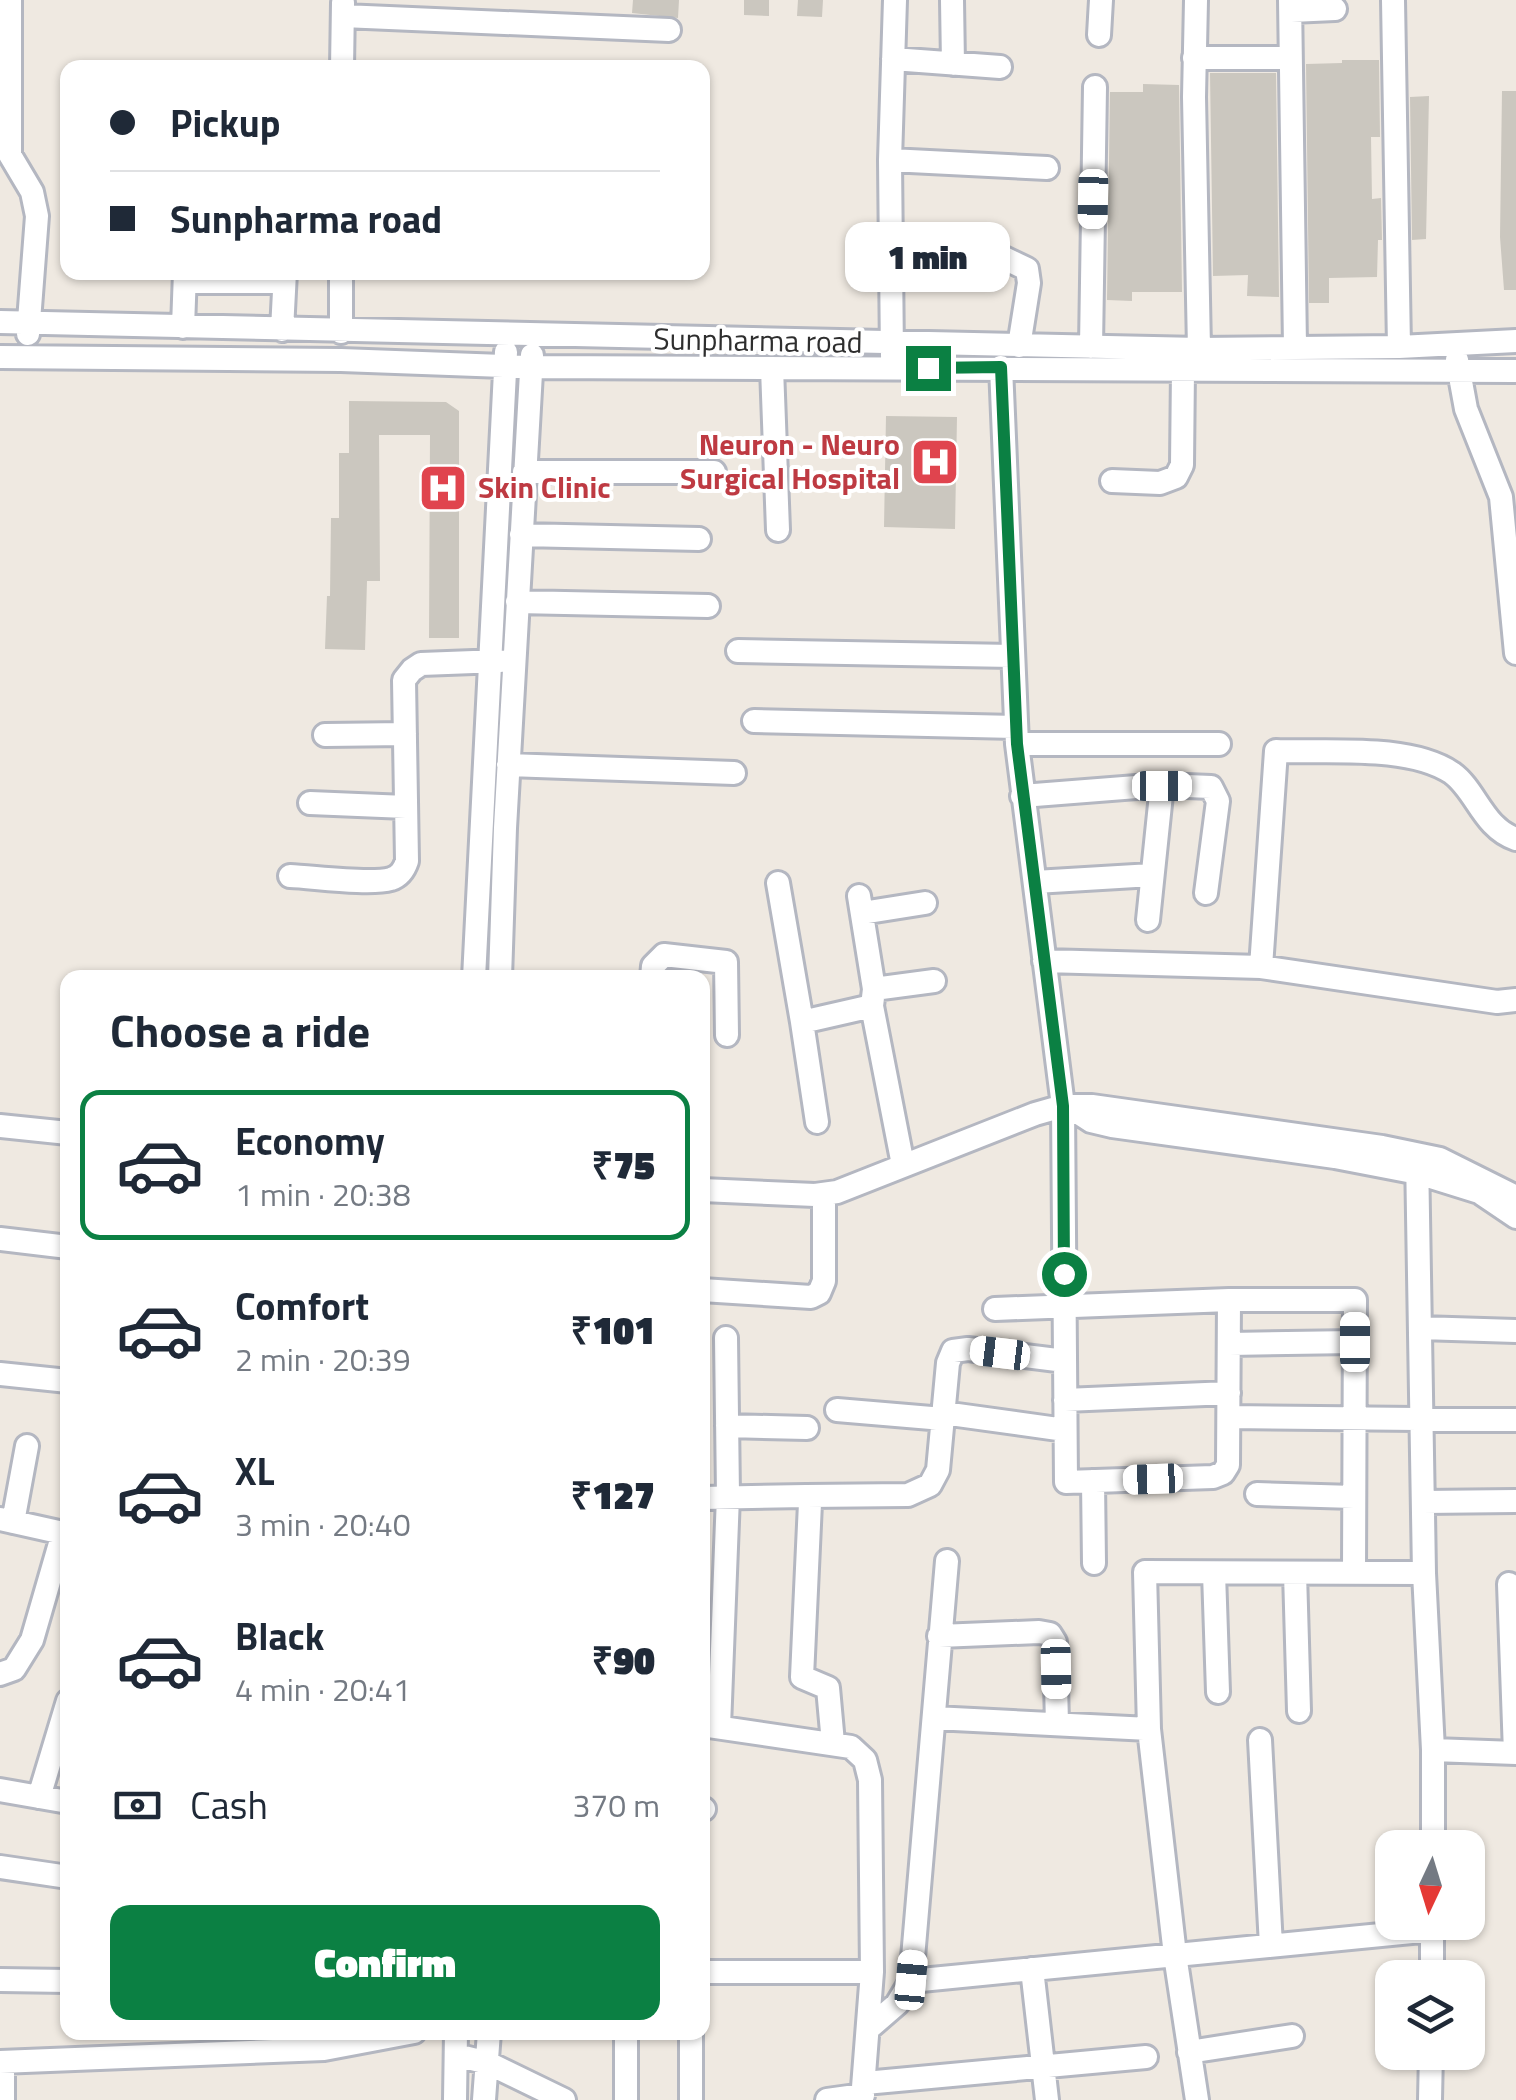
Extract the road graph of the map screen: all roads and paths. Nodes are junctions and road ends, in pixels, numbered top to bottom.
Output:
1 (10, 0) edge
2 (533, 0) edge
3 (555, 0) edge
4 (895, 0) edge
5 (952, 0) edge
6 (1101, 0) edge
7 (1196, 0) edge
8 (1393, 0) edge
9 (1290, 5) edge
10 (343, 8) edge
11 (1334, 9) dead end
12 (543, 24) junction
13 (669, 30) dead end
14 (1100, 35) dead end
15 (1194, 58) junction
16 (1290, 58) junction
17 (893, 59) junction
18 (342, 60) edge
19 (953, 64) junction
20 (1000, 67) dead end
21 (1095, 87) dead end
22 (890, 160) junction
23 (1047, 168) dead end
24 (950, 254) dead end
25 (185, 280) edge
26 (284, 280) edge
27 (341, 280) edge
28 (0, 322) edge
29 (29, 323) junction
30 (184, 327) junction
31 (282, 330) junction
32 (340, 332) junction
33 (506, 336) junction
34 (532, 336) junction
35 (1516, 340) edge
36 (892, 344) junction
37 (1454, 344) junction
38 (1019, 346) junction
39 (1398, 346) junction
40 (1091, 347) junction
41 (1295, 348) junction
42 (1198, 349) junction
43 (0, 357) edge
44 (25, 358) junction
45 (506, 366) junction
46 (531, 367) junction
47 (1001, 367) junction
48 (772, 368) junction
49 (892, 368) junction
50 (1183, 369) junction
51 (1516, 370) edge
52 (1458, 371) junction
53 (524, 472) junction
54 (714, 472) dead end
55 (1112, 481) dead end
56 (778, 530) dead end
57 (520, 535) junction
58 (699, 539) dead end
59 (517, 602) junction
60 (708, 606) dead end
61 (738, 651) dead end
62 (1516, 653) edge
63 (1013, 656) junction
64 (488, 660) junction
65 (514, 661) junction
66 (754, 721) dead end
67 (405, 734) junction
68 (325, 735) dead end
69 (1016, 736) junction
70 (1219, 744) dead end
71 (508, 765) junction
72 (734, 773) dead end
73 (1162, 786) junction
74 (1022, 796) junction
75 (310, 804) dead end
76 (406, 806) junction
77 (1516, 839) edge
78 (1152, 875) junction
79 (290, 876) dead end
80 (1035, 882) junction
81 (778, 883) dead end
82 (1206, 894) dead end
83 (926, 903) dead end
84 (1148, 920) dead end
85 (1044, 961) junction
86 (1260, 967) junction
87 (474, 970) edge
88 (500, 970) edge
89 (653, 970) edge
90 (934, 981) dead end
91 (873, 998) junction
92 (1516, 1000) edge
93 (802, 1022) junction
94 (727, 1034) dead end
95 (1066, 1106) junction
96 (817, 1122) dead end
97 (0, 1126) edge
98 (60, 1132) edge
99 (1418, 1164) junction
100 (903, 1165) junction
101 (710, 1190) edge
102 (824, 1194) junction
103 (1516, 1197) edge
104 (1516, 1217) edge
105 (0, 1239) edge
106 (60, 1246) edge
107 (710, 1291) edge
108 (1230, 1300) junction
109 (1064, 1307) junction
110 (995, 1310) dead end
111 (1420, 1328) junction
112 (1516, 1330) edge
113 (726, 1338) dead end
114 (1355, 1342) junction
115 (1229, 1344) junction
116 (1065, 1361) junction
117 (0, 1374) edge
118 (60, 1380) edge
119 (1229, 1392) junction
120 (1065, 1400) junction
121 (837, 1410) dead end
122 (943, 1416) junction
123 (1229, 1417) junction
124 (1355, 1418) junction
125 (1422, 1419) junction
126 (1516, 1420) edge
127 (727, 1426) junction
128 (807, 1428) dead end
129 (1066, 1430) junction
130 (26, 1446) dead end
131 (1092, 1481) junction
132 (1257, 1494) dead end
133 (728, 1496) junction
134 (806, 1496) junction
135 (710, 1497) edge
136 (1354, 1497) junction
137 (1516, 1500) edge
138 (1423, 1502) junction
139 (7, 1520) edge
140 (60, 1532) edge
141 (947, 1561) dead end
142 (1094, 1562) dead end
143 (60, 1563) edge
144 (1214, 1572) junction
145 (1294, 1573) junction
146 (1354, 1573) junction
147 (1424, 1573) junction
148 (1509, 1584) dead end
149 (56, 1603) edge
150 (939, 1636) junction
151 (0, 1674) edge
152 (1218, 1692) dead end
153 (1300, 1711) dead end
154 (934, 1718) junction
155 (1057, 1724) junction
156 (711, 1726) edge
157 (60, 1727) edge
158 (1149, 1729) junction
159 (1260, 1740) dead end
160 (833, 1743) junction
161 (1433, 1750) junction
162 (1515, 1753) edge
163 (0, 1790) edge
164 (39, 1797) junction
165 (60, 1801) edge
166 (1433, 1830) edge
167 (0, 1866) edge
168 (60, 1876) edge
169 (1375, 1933) edge
170 (1271, 1946) junction
171 (1175, 1955) junction
172 (1032, 1969) junction
173 (710, 1972) edge
174 (872, 1972) junction
175 (0, 1980) edge
176 (911, 1980) junction
177 (60, 1981) edge
178 (868, 2029) junction
179 (1292, 2036) dead end
180 (489, 2040) edge
181 (626, 2040) edge
182 (691, 2040) edge
183 (322, 2041) edge
184 (244, 2042) edge
185 (175, 2043) edge
186 (456, 2044) edge
187 (1190, 2052) junction
188 (1146, 2057) dead end
189 (2, 2062) edge
190 (488, 2063) junction
191 (1044, 2065) junction
192 (1431, 2070) edge
193 (863, 2092) edge
194 (3, 2100) edge
195 (455, 2100) edge
196 (484, 2100) edge
197 (564, 2100) edge
198 (626, 2100) edge
199 (691, 2100) edge
200 (827, 2100) edge
201 (1048, 2100) edge
202 (1196, 2100) edge
203 (1430, 2100) edge

1 - 29 street
2 - 12 street
3 - 12 street
4 - 17 street
5 - 19 street
6 - 14 street
7 - 15 street
8 - 39 street
9 - 11 street
9 - 16 street
10 - 12 street
10 - 18 street
12 - 13 street
15 - 16 street
15 - 42 street
16 - 41 street
17 - 19 street
17 - 22 street
19 - 20 street
21 - 40 street
22 - 23 street
22 - 36 street
24 - 38 street
25 - 30 street
26 - 31 street
27 - 32 street
28 - 29 street, Sunpharma road
29 - 30 street, Sunpharma road
29 - 44 street
30 - 31 street, Sunpharma road
31 - 32 street, Sunpharma road
32 - 33 street, Sunpharma road
33 - 34 street, Sunpharma road
33 - 45 street
34 - 36 street, Sunpharma road
34 - 46 street
35 - 37 street, Sunpharma road
36 - 38 street, Sunpharma road
36 - 49 street
37 - 39 street, Sunpharma road
37 - 52 street
38 - 40 street, Sunpharma road
39 - 41 street, Sunpharma road
40 - 42 street, Sunpharma road
41 - 42 street, Sunpharma road
43 - 44 street, Sunpharma road
44 - 45 street, Sunpharma road
45 - 46 street, Sunpharma road
45 - 64 street
46 - 48 street, Sunpharma road
46 - 53 street
47 - 49 street, Sunpharma road
47 - 50 street, Sunpharma road
47 - 63 street
48 - 49 street, Sunpharma road
48 - 56 street
50 - 52 street, Sunpharma road
50 - 55 street
51 - 52 street, Sunpharma road
52 - 62 street
53 - 54 street
53 - 57 street
57 - 58 street
57 - 59 street
59 - 60 street
59 - 65 street
61 - 63 street
63 - 69 street
64 - 65 street
64 - 67 street
64 - 87 street
65 - 71 street
66 - 69 street
67 - 68 street
67 - 76 street
69 - 70 street
69 - 74 street
71 - 72 street
71 - 88 street
73 - 74 street
73 - 78 street
73 - 82 street
74 - 80 street
75 - 76 street
76 - 79 street
77 - 86 street
78 - 80 street
78 - 84 street
80 - 85 street
81 - 93 street
83 - 91 street
85 - 86 street
85 - 95 street
86 - 92 street
89 - 94 street
90 - 91 street
91 - 93 street
91 - 100 street
93 - 96 street
95 - 99 street
95 - 100 street
95 - 109 street
97 - 98 street
99 - 103 street
99 - 104 street
99 - 111 street
100 - 102 street
101 - 102 street
102 - 107 street
105 - 106 street
108 - 109 street
108 - 114 street
108 - 115 street
109 - 110 street
109 - 116 street
111 - 112 street
111 - 125 street
113 - 127 street
114 - 115 street
114 - 124 street
115 - 119 street
116 - 120 street
116 - 122 street
117 - 118 street
119 - 120 street
119 - 123 street
120 - 129 street
121 - 122 street
122 - 129 street
122 - 134 street
123 - 124 street
123 - 131 street
124 - 125 street
124 - 136 street
125 - 126 street
125 - 138 street
127 - 128 street
127 - 133 street
129 - 131 street
130 - 139 street
131 - 142 street
132 - 136 street
133 - 134 street
133 - 135 street
133 - 156 street
134 - 160 street
136 - 146 street
137 - 138 street
138 - 147 street
139 - 140 street
141 - 150 street
143 - 149 street
144 - 145 street
144 - 152 street
144 - 158 street
145 - 146 street
145 - 153 street
146 - 147 street
147 - 161 street
148 - 162 street
149 - 151 street
150 - 154 street
150 - 155 street
154 - 155 street
154 - 176 street
155 - 158 street
156 - 160 street
157 - 164 street
158 - 171 street
159 - 170 street
160 - 174 street
161 - 162 street
161 - 166 street
163 - 164 street
164 - 165 street
167 - 168 street
169 - 170 street
170 - 171 street
171 - 172 street
171 - 187 street
172 - 176 street
172 - 191 street
173 - 174 street
174 - 178 street
175 - 177 street
176 - 178 street
178 - 193 street
179 - 187 street
180 - 190 street
181 - 198 street
182 - 199 street
183 - 184 street
184 - 185 street
185 - 189 street
186 - 190 street
186 - 195 street
187 - 202 street
188 - 191 street
189 - 194 street
190 - 196 street
190 - 197 street
191 - 193 street
191 - 201 street
192 - 203 street
193 - 200 street

